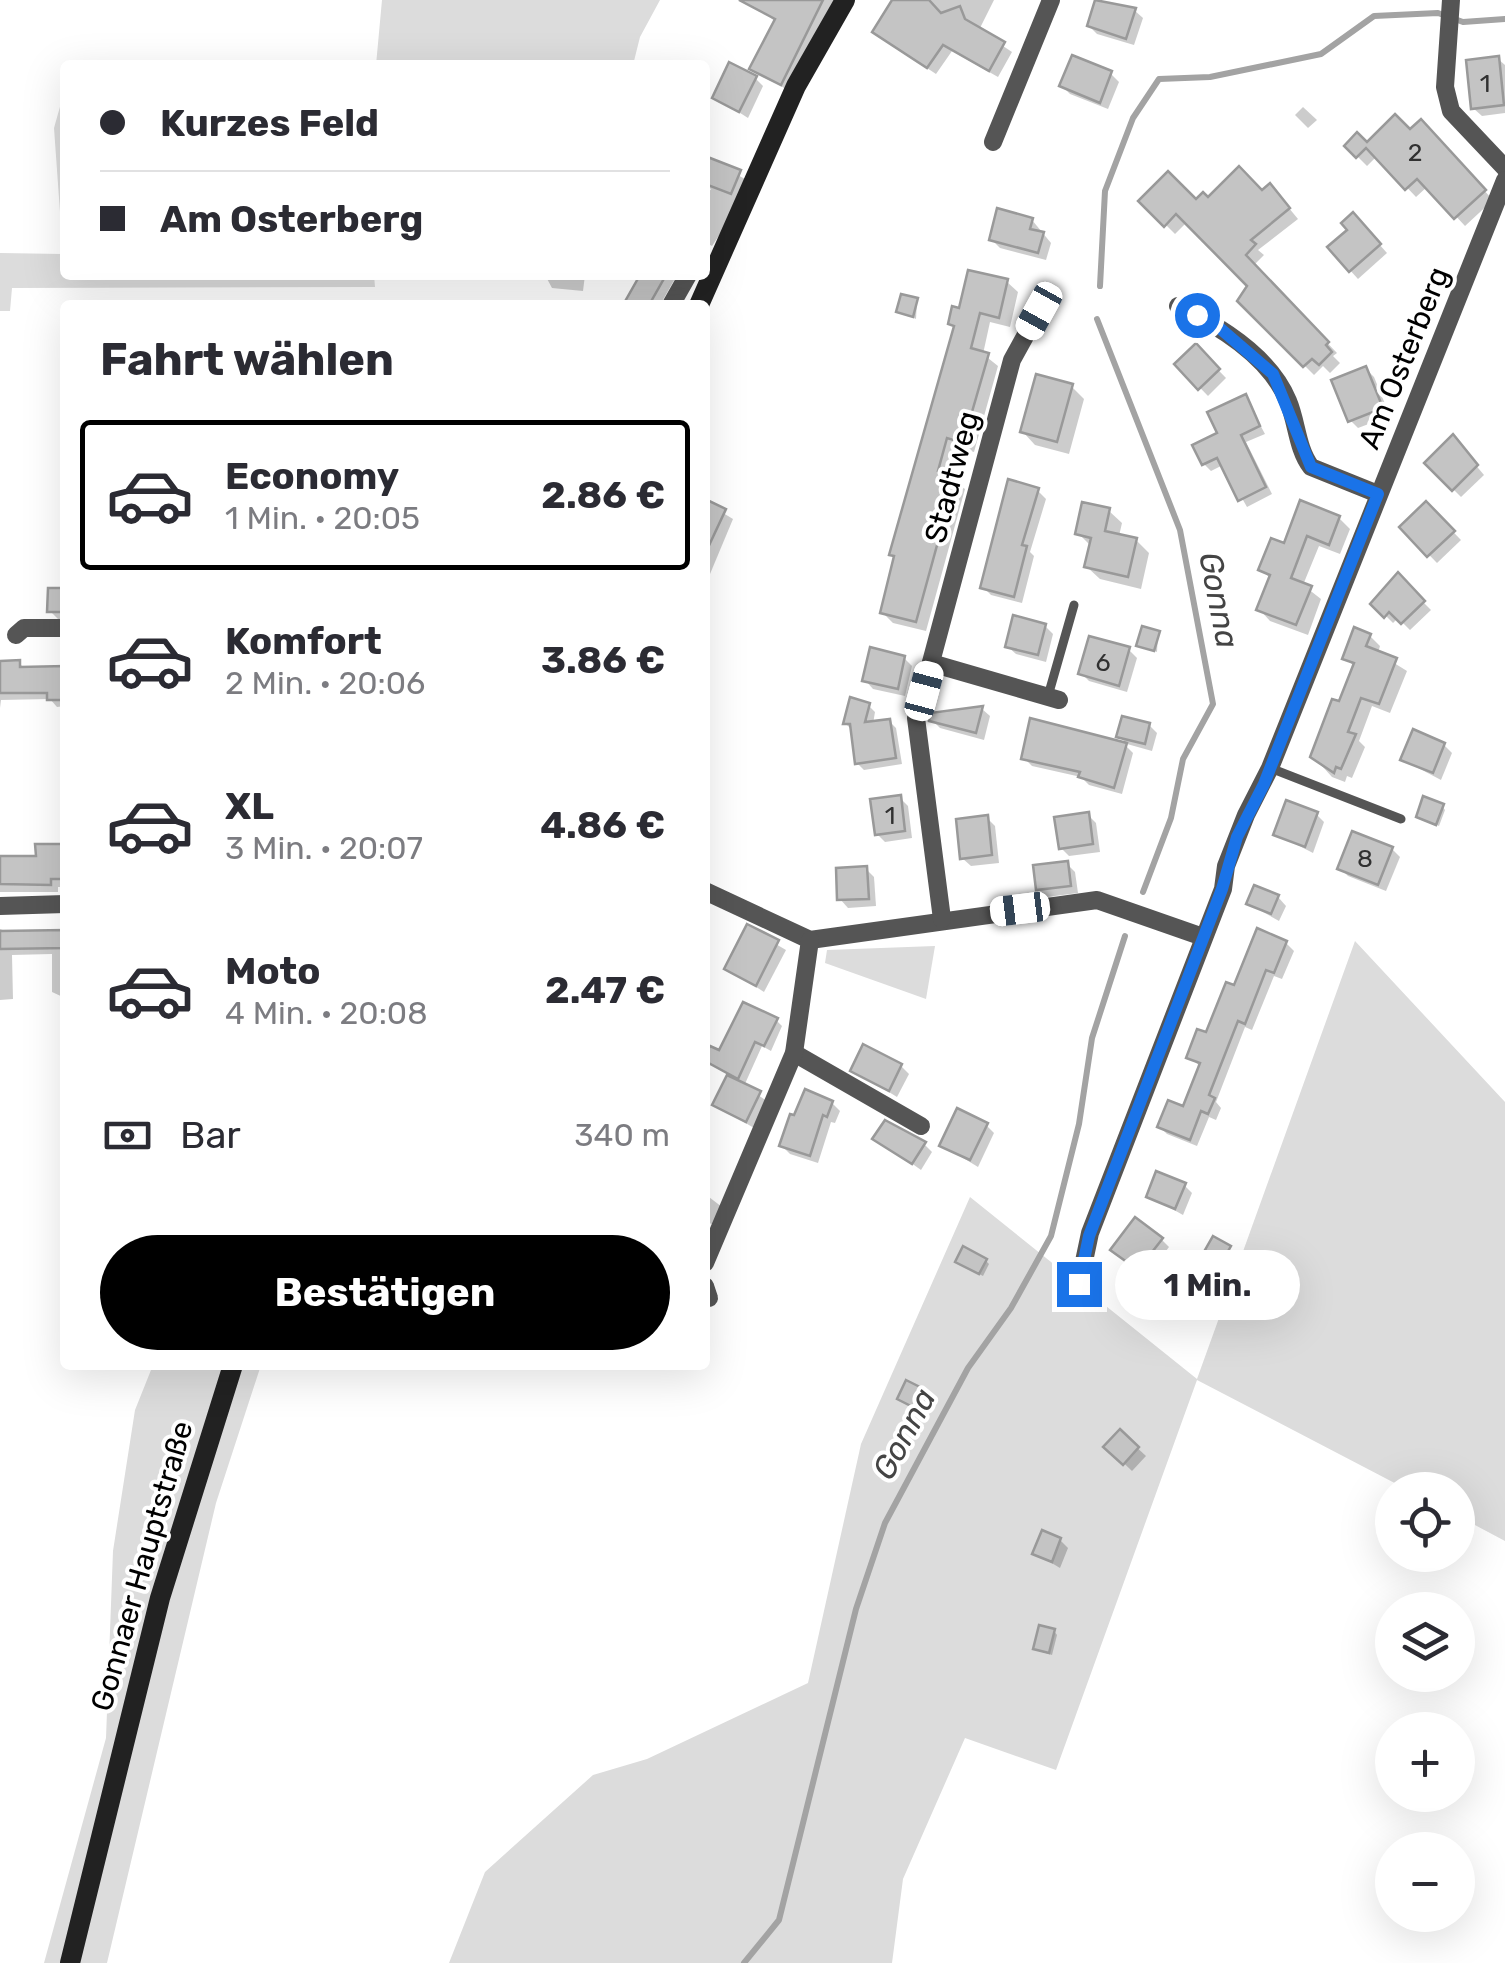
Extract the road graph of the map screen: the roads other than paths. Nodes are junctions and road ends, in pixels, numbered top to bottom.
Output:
1 (846, 0) edge
2 (1051, 0) edge
3 (1451, 1) edge
4 (993, 142) dead end
5 (1505, 168) edge
6 (1505, 180) edge
7 (713, 258) edge
8 (1178, 306) dead end
9 (1039, 311) dead end
10 (1378, 494) junction
11 (1074, 605) dead end
12 (60, 628) edge
13 (16, 635) dead end
14 (931, 663) junction
15 (1053, 698) joint
16 (1270, 768) junction
17 (1401, 819) dead end
18 (710, 893) edge
19 (60, 904) edge
20 (0, 906) edge
21 (942, 919) junction
22 (1202, 937) junction
23 (810, 940) junction
24 (794, 1053) junction
25 (921, 1126) dead end
26 (710, 1252) edge
27 (1079, 1284) dead end
28 (231, 1370) edge
29 (70, 1963) edge

1 - 7 main road
2 - 4 street
3 - 5 street
6 - 10 street, Am Osterberg
8 - 10 street
9 - 14 street, Stadtweg
10 - 16 street, Am Osterberg
11 - 15 lane
12 - 13 street
14 - 15 street
14 - 21 street, Stadtweg
16 - 17 lane
16 - 22 street, Am Osterberg
18 - 23 street
19 - 20 street
21 - 22 street
21 - 23 street
22 - 27 street, Am Osterberg
23 - 24 street
24 - 25 street
24 - 26 street
28 - 29 main road, Gonnaer Hauptstraße

